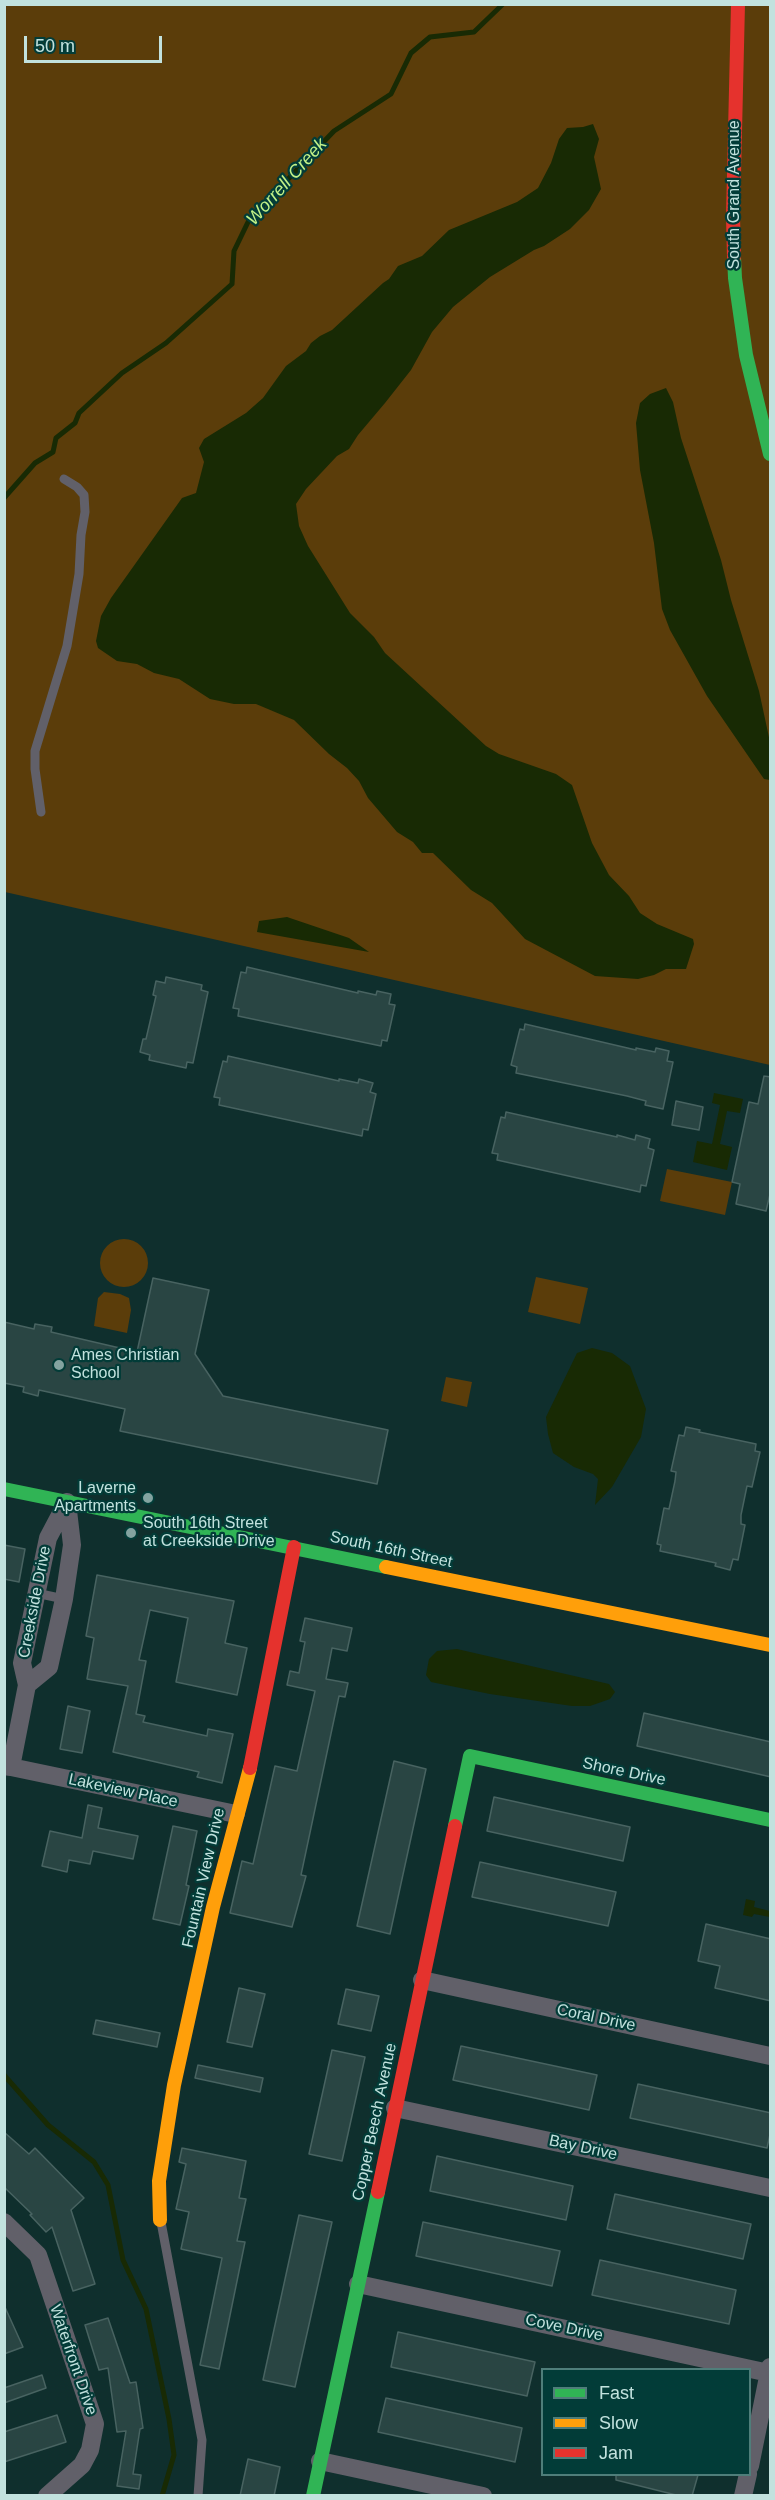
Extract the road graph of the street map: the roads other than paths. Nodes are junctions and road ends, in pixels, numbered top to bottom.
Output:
1 (738, 4) edge
2 (771, 454) edge
3 (64, 479) dead end
4 (41, 812) dead end
5 (4, 1489) edge
6 (67, 1502) junction
7 (294, 1547) junction
8 (36, 1593) junction
9 (64, 1599) junction
10 (771, 1645) edge
11 (27, 1685) junction
12 (470, 1756) joint
13 (8, 1766) edge
14 (236, 1814) junction
15 (771, 1820) edge
16 (422, 1980) junction
17 (771, 2056) edge
18 (395, 2108) junction
19 (771, 2188) edge
20 (160, 2220) joint
21 (4, 2222) edge
22 (358, 2284) junction
23 (770, 2370) edge
24 (320, 2461) junction
25 (751, 2461) edge
26 (748, 2476) edge
27 (46, 2496) edge
28 (198, 2496) edge
29 (313, 2496) edge
30 (483, 2496) edge
31 (743, 2496) edge

1 - 2 street, South Grand Avenue
3 - 4 lane
5 - 6 street, South 16th Street
6 - 7 street, South 16th Street
6 - 8 street, Creekside Drive
6 - 9 street, Creekside Drive
7 - 10 street, South 16th Street
7 - 14 street, Fountain View Drive
8 - 9 lane
8 - 11 street, Creekside Drive
9 - 11 street, Creekside Drive
11 - 13 street, Creekside Drive
12 - 15 street, Shore Drive
12 - 16 street, Copper Beech Avenue
13 - 14 street, Lakeview Place
14 - 20 street, Fountain View Drive
16 - 17 street, Coral Drive
16 - 18 street, Copper Beech Avenue
18 - 19 street, Bay Drive
18 - 22 street, Copper Beech Avenue
20 - 28 lane
21 - 27 street, Waterfront Drive
22 - 23 street, Cove Drive
22 - 24 street, Copper Beech Avenue
23 - 25 street
24 - 29 street, Copper Beech Avenue
24 - 30 street
26 - 31 street

